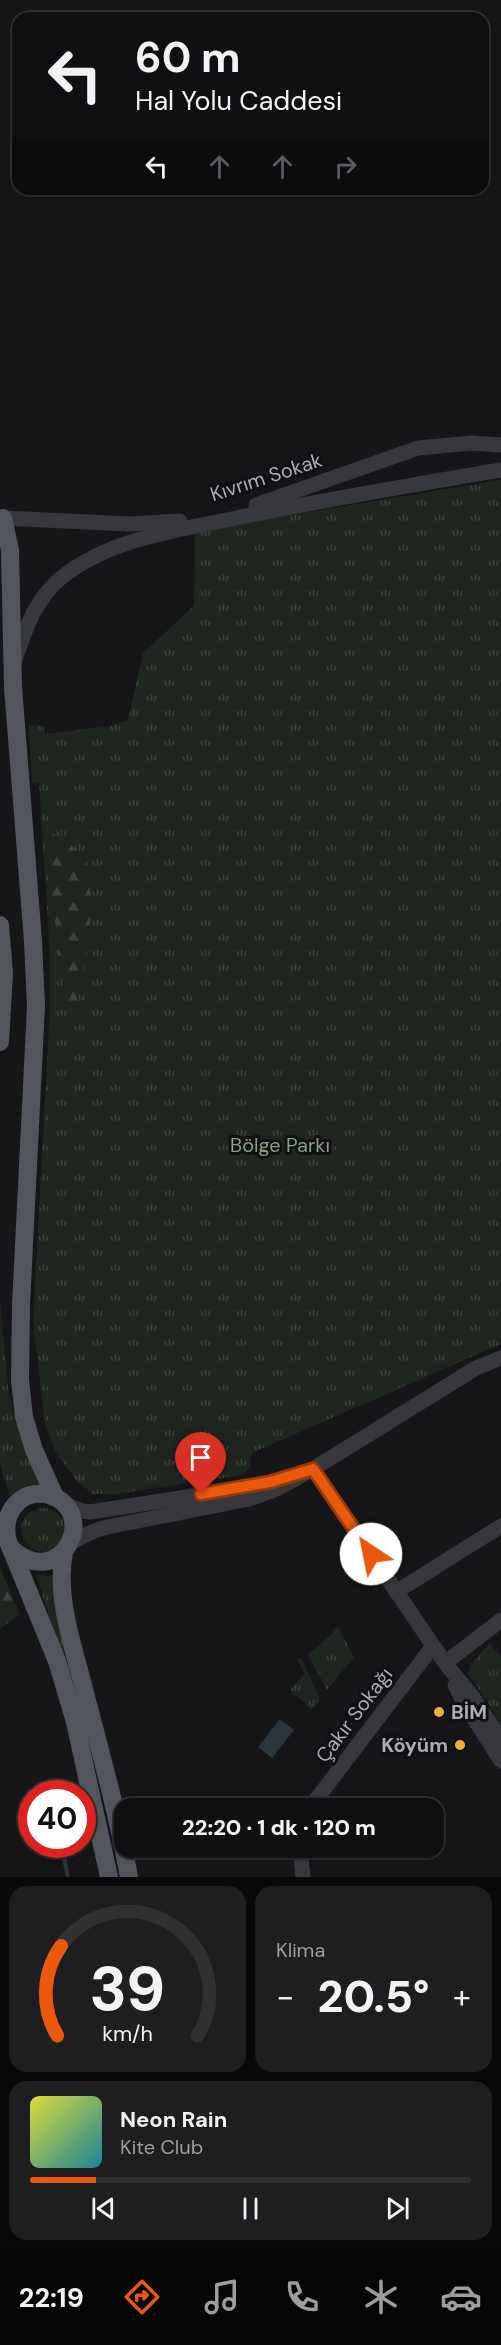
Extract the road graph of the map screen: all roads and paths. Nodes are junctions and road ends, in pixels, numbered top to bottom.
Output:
1 (501, 445) edge
2 (501, 470) edge
3 (2, 521) edge
4 (13, 669) junction
5 (0, 925) edge
6 (0, 1042) edge
7 (501, 1358) edge
8 (313, 1469) junction
9 (59, 1500) junction
10 (0, 1509) edge
11 (501, 1526) edge
12 (5, 1527) junction
13 (67, 1548) junction
14 (12, 1549) junction
15 (396, 1592) junction
16 (501, 1620) edge
17 (434, 1646) junction
18 (445, 1663) junction
19 (501, 1739) edge
20 (501, 1761) edge
21 (317, 1798) edge
22 (301, 1858) edge
23 (109, 1877) edge
24 (129, 1877) edge
25 (303, 1877) edge

1 - 3 street, Kıvrım Sokak
2 - 4 street
3 - 4 main road
4 - 9 main road
5 - 6 main road
7 - 8 street
8 - 9 street
8 - 13 street
8 - 15 street
9 - 12 main road
9 - 13 main road
10 - 12 main road
11 - 15 street
12 - 14 main road
13 - 14 main road
13 - 24 main road
14 - 23 main road
15 - 17 street
16 - 18 street
17 - 18 street
17 - 21 street, Çakır Sokağı
18 - 19 street
18 - 20 street
22 - 25 street

